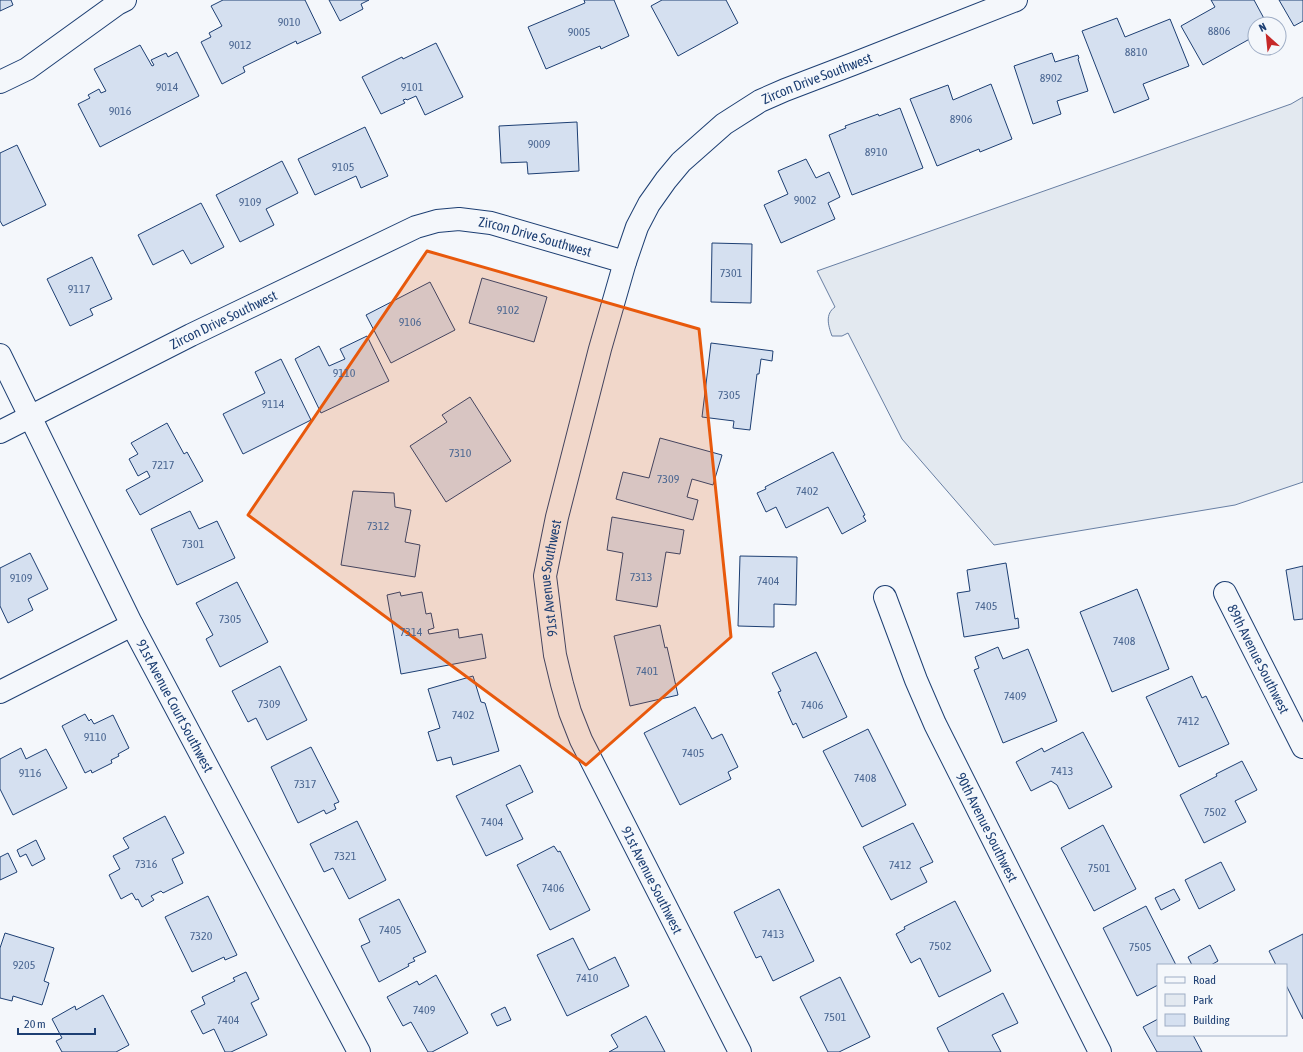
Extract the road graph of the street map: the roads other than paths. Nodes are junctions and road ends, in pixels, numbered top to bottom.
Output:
1 (125, 0) edge
2 (1016, 0) edge
3 (0, 82) edge
4 (625, 262) junction
5 (0, 354) edge
6 (30, 417) junction
7 (0, 432) edge
8 (1225, 593) dead end
9 (885, 597) dead end
10 (132, 625) junction
11 (0, 692) edge
12 (1303, 747) edge
13 (359, 1052) edge
14 (740, 1052) edge
15 (1100, 1052) edge

1 - 3 street
2 - 4 street, Zircon Drive Southwest
4 - 6 street, Zircon Drive Southwest
4 - 14 street, 91st Avenue Southwest
5 - 6 street, 91st Avenue Court Southwest
6 - 7 street, Zircon Drive Southwest
6 - 10 street, 91st Avenue Court Southwest
8 - 12 street, 89th Avenue Southwest
9 - 15 street, 90th Avenue Southwest
10 - 11 street
10 - 13 street, 91st Avenue Court Southwest

